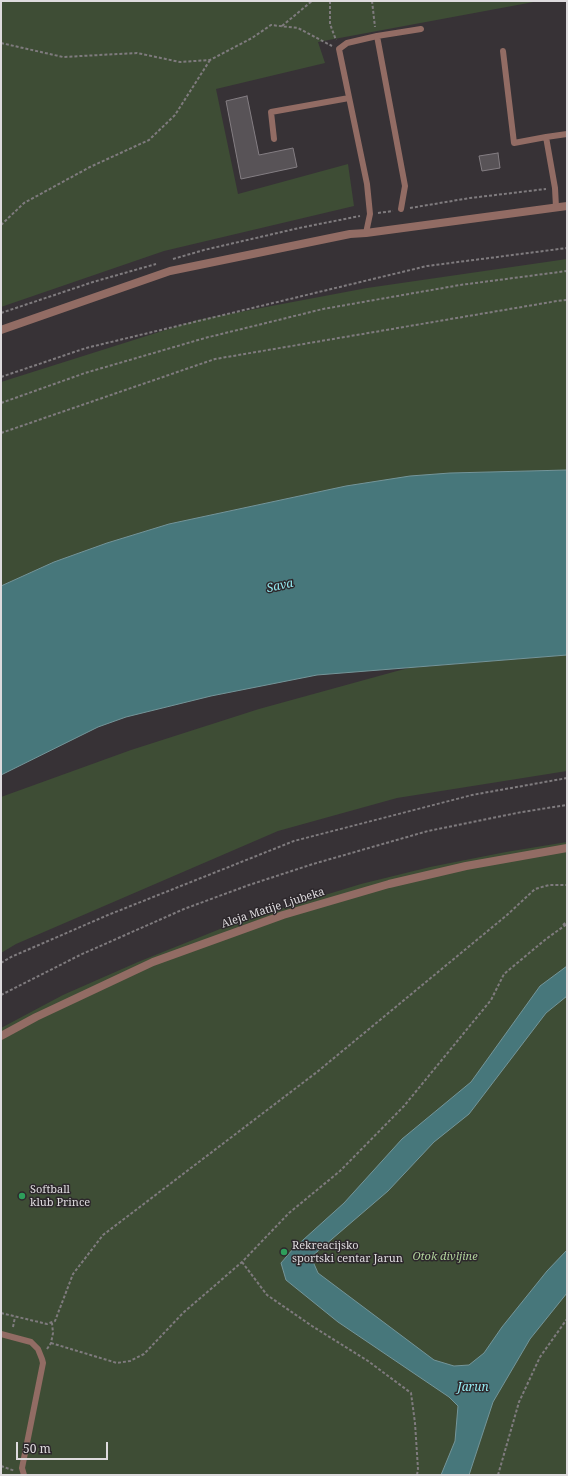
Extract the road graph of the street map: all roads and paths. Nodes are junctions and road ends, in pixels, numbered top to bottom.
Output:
1 (312, 1) edge
2 (330, 1) edge
3 (372, 1) edge
4 (282, 26) junction
5 (421, 29) dead end
6 (376, 36) junction
7 (1, 43) edge
8 (339, 49) junction
9 (503, 51) dead end
10 (210, 60) junction
11 (349, 98) junction
12 (567, 134) edge
13 (546, 138) junction
14 (274, 139) dead end
15 (547, 189) dead end
16 (567, 206) edge
17 (556, 207) junction
18 (401, 209) junction
19 (380, 212) dead end
20 (1, 225) edge
21 (366, 234) junction
22 (567, 248) edge
23 (567, 271) edge
24 (567, 300) edge
25 (1, 330) edge
26 (1, 377) edge
27 (1, 404) edge
28 (1, 433) edge
29 (567, 778) edge
30 (567, 805) edge
31 (567, 848) edge
32 (567, 885) edge
33 (567, 921) edge
34 (567, 924) edge
35 (563, 926) junction
36 (1, 963) edge
37 (1, 995) edge
38 (1, 1036) edge
39 (242, 1262) junction
40 (1, 1313) edge
41 (15, 1317) junction
42 (567, 1319) edge
43 (52, 1323) junction
44 (12, 1331) dead end
45 (1, 1334) edge
46 (51, 1343) junction
47 (41, 1354) junction
48 (1, 1466) edge
49 (23, 1474) edge
50 (417, 1475) edge
51 (498, 1475) edge

1 - 4 path
2 - 8 path
3 - 6 path
4 - 8 path
4 - 10 path
5 - 6 lane
6 - 8 lane
6 - 18 lane
7 - 10 path
8 - 11 lane
9 - 13 lane
10 - 20 path
11 - 14 lane
11 - 21 lane
12 - 13 lane
13 - 17 lane
15 - 18 path
16 - 17 street
17 - 21 street
18 - 19 path
21 - 25 street
22 - 26 path
23 - 27 path
24 - 28 path
29 - 36 path
30 - 37 path
31 - 38 street, Aleja Matije Ljubeka
32 - 43 path
33 - 35 path
34 - 35 path
35 - 39 path
39 - 46 path
39 - 50 path
40 - 41 path
41 - 43 path
41 - 44 path
42 - 51 path
43 - 46 path
45 - 47 lane
46 - 47 path
47 - 49 lane
48 - 49 path

